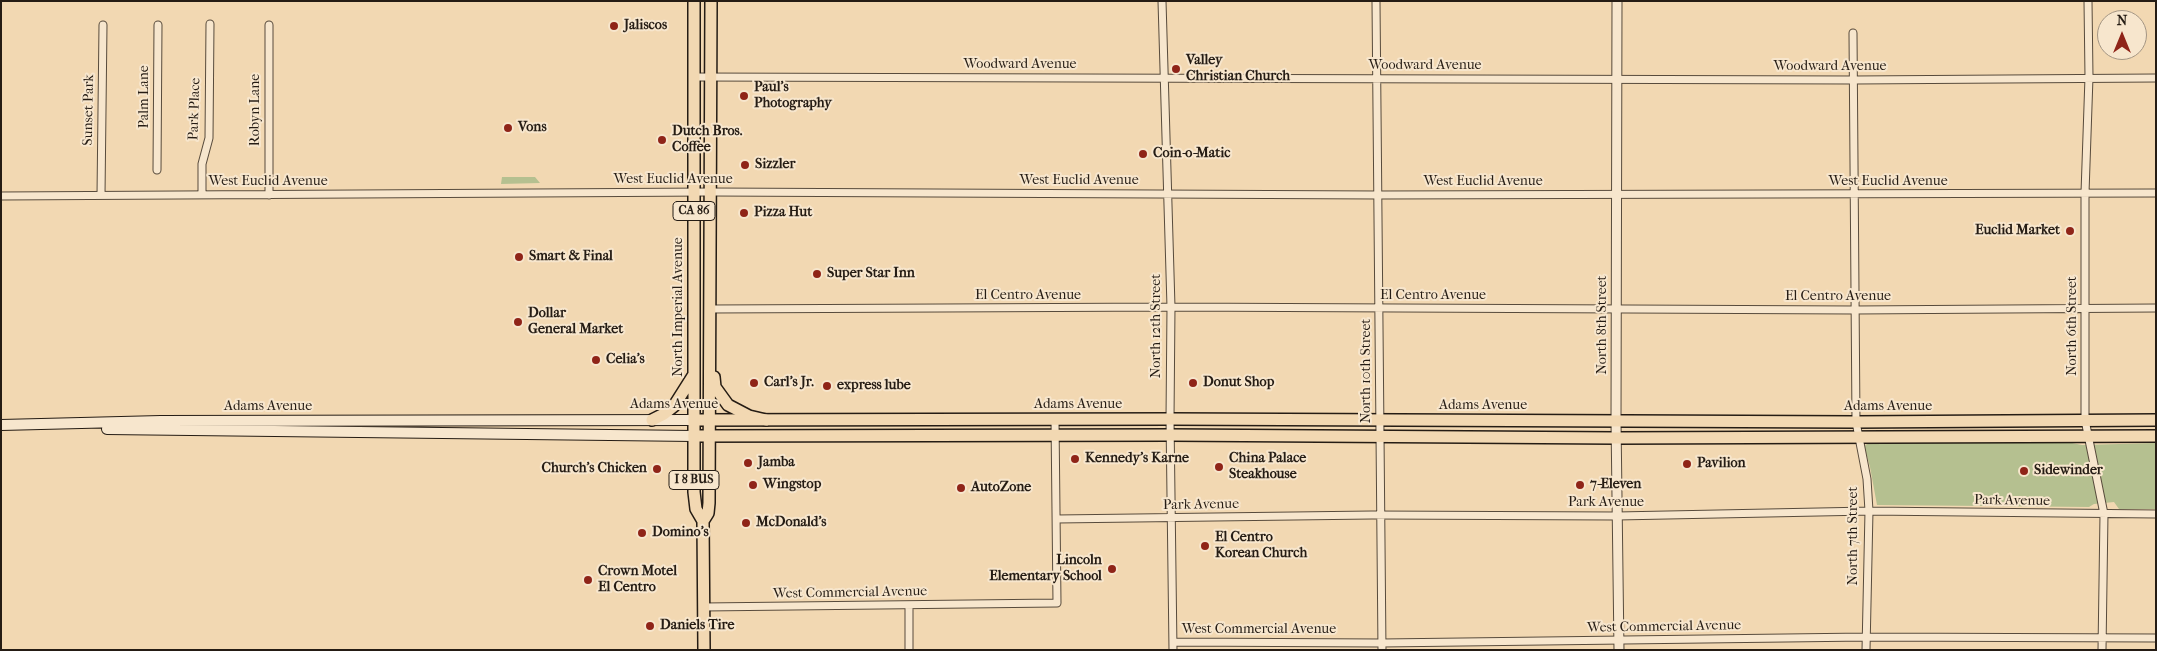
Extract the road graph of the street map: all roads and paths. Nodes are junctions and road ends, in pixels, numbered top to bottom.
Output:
1 (694, 1) edge
2 (711, 1) edge
3 (1162, 1) edge
4 (1617, 1) edge
5 (2088, 1) edge
6 (1376, 2) edge
7 (158, 24) dead end
8 (210, 24) dead end
9 (269, 24) dead end
10 (103, 25) dead end
11 (1853, 33) dead end
12 (694, 77) junction
13 (710, 77) junction
14 (2089, 77) junction
15 (1163, 78) junction
16 (1618, 78) junction
17 (2156, 78) edge
18 (1376, 79) junction
19 (1855, 80) junction
20 (157, 170) dead end
21 (711, 192) junction
22 (694, 193) junction
23 (1166, 193) junction
24 (1617, 193) junction
25 (2085, 193) junction
26 (2156, 193) edge
27 (100, 195) junction
28 (202, 195) junction
29 (269, 195) junction
30 (1379, 195) junction
31 (1854, 195) junction
32 (1, 196) edge
33 (1171, 307) junction
34 (711, 308) junction
35 (2156, 308) edge
36 (1379, 309) junction
37 (1616, 309) junction
38 (2086, 309) junction
39 (1855, 310) junction
40 (711, 342) junction
41 (694, 375) junction
42 (1170, 419) junction
43 (561, 420) junction
44 (652, 420) junction
45 (694, 420) junction
46 (709, 420) junction
47 (766, 420) junction
48 (1055, 420) junction
49 (2085, 420) junction
50 (2156, 420) edge
51 (477, 421) junction
52 (1380, 421) junction
53 (1616, 421) junction
54 (1856, 422) junction
55 (1, 426) edge
56 (234, 426) junction
57 (477, 434) junction
58 (493, 434) junction
59 (1055, 435) junction
60 (1170, 435) junction
61 (1379, 435) junction
62 (694, 436) junction
63 (1858, 436) junction
64 (2088, 436) junction
65 (2156, 436) edge
66 (709, 437) junction
67 (1616, 438) junction
68 (1869, 511) junction
69 (2104, 514) junction
70 (2156, 514) edge
71 (1381, 516) junction
72 (1617, 516) junction
73 (1171, 518) junction
74 (1057, 519) junction
75 (703, 521) junction
76 (909, 606) junction
77 (704, 608) junction
78 (1866, 637) junction
79 (2102, 637) junction
80 (2156, 638) edge
81 (1619, 640) junction
82 (1173, 646) edge
83 (1382, 646) edge
84 (704, 650) edge
85 (909, 650) edge
86 (1619, 650) edge
87 (1866, 650) edge
88 (2102, 650) edge

1 - 12 main road, North Imperial Avenue / CA 86
2 - 13 main road, North Imperial Avenue / CA 86
3 - 15 street, North 12th Street
4 - 16 street, North 8th Street
5 - 14 street, North 6th Street
6 - 18 street, North 10th Street
7 - 20 street, Palm Lane
8 - 28 street, Park Place
9 - 29 street, Robyn Lane
10 - 27 street, Sunset Park
11 - 19 street, North 7th Street
12 - 13 street, Woodward Avenue
12 - 22 main road, North Imperial Avenue / CA 86
13 - 15 street, Woodward Avenue
13 - 21 main road, North Imperial Avenue / CA 86
14 - 17 street, Woodward Avenue
14 - 19 street, Woodward Avenue
14 - 25 street, North 6th Street
15 - 18 street, Woodward Avenue
15 - 23 street, North 12th Street
16 - 18 street, Woodward Avenue
16 - 19 street, Woodward Avenue
16 - 24 street, North 8th Street
18 - 30 street, North 10th Street
19 - 31 street, North 7th Street
21 - 22 street, West Euclid Avenue
21 - 23 street, West Euclid Avenue
21 - 34 main road, North Imperial Avenue / CA 86
22 - 29 street, West Euclid Avenue
22 - 41 main road, North Imperial Avenue / CA 86
23 - 30 street, West Euclid Avenue
23 - 33 street, North 12th Street
24 - 30 street, West Euclid Avenue
24 - 31 street, West Euclid Avenue
24 - 37 street, North 8th Street
25 - 26 street, West Euclid Avenue
25 - 31 street, West Euclid Avenue
25 - 38 street, North 6th Street
27 - 28 street, West Euclid Avenue
27 - 32 street, West Euclid Avenue
28 - 29 street, West Euclid Avenue
30 - 36 street, North 10th Street
31 - 39 street, North 7th Street
33 - 34 street, El Centro Avenue
33 - 36 street, El Centro Avenue
33 - 42 street, North 12th Street
34 - 40 main road, North Imperial Avenue / CA 86
35 - 38 street, El Centro Avenue
36 - 37 street, El Centro Avenue
36 - 52 street, North 10th Street
37 - 39 street, El Centro Avenue
37 - 53 street, North 8th Street
38 - 39 street, El Centro Avenue
38 - 49 street, North 6th Street
39 - 54 street, North 7th Street
40 - 46 main road, North Imperial Avenue
40 - 47 main road, CA 86
41 - 44 main road
41 - 45 main road, North Imperial Avenue / CA 86
42 - 48 main road, Adams Avenue
42 - 52 main road, Adams Avenue
42 - 60 street, North 12th Street
43 - 44 main road, Adams Avenue
43 - 51 main road, Adams Avenue
43 - 58 main road
44 - 45 main road, Adams Avenue
45 - 46 main road, Adams Avenue
45 - 62 main road, North Imperial Avenue / I 8 BUS
46 - 47 main road, Adams Avenue
46 - 66 main road, North Imperial Avenue
47 - 48 main road, Adams Avenue
48 - 59 street
49 - 50 main road, Adams Avenue
49 - 54 main road, Adams Avenue
49 - 64 street, North 6th Street
51 - 56 main road, Adams Avenue
51 - 57 main road
52 - 53 main road, Adams Avenue
52 - 61 street, North 10th Street
53 - 54 main road, Adams Avenue
53 - 67 street, North 8th Street
54 - 63 street, North 7th Street
55 - 56 main road, Adams Avenue
56 - 57 main road, Adams Avenue
57 - 58 main road, Adams Avenue
58 - 62 main road, Adams Avenue
59 - 60 main road, Adams Avenue
59 - 66 main road, Adams Avenue
59 - 74 street
60 - 61 main road, Adams Avenue
60 - 73 street, North 12th Street
61 - 67 main road, Adams Avenue
61 - 71 street, North 10th Street
62 - 66 main road, Adams Avenue
62 - 75 main road, North Imperial Avenue / I 8 BUS
63 - 64 main road, Adams Avenue
63 - 67 main road, Adams Avenue
63 - 68 street, North 7th Street
64 - 65 main road, Adams Avenue
64 - 69 street, North 6th Street
66 - 75 main road, North Imperial Avenue / I 8 BUS
67 - 72 street, North 8th Street
68 - 69 street, Park Avenue
68 - 72 street, Park Avenue
68 - 78 street, North 7th Street
69 - 70 street, Park Avenue
69 - 79 street, North 6th Street
71 - 72 street, Park Avenue
71 - 73 street, Park Avenue
71 - 83 street, North 10th Street
72 - 81 street, North 8th Street
73 - 74 street, Park Avenue
73 - 82 street, North 12th Street
74 - 76 street, West Commercial Avenue
75 - 77 main road, North Imperial Avenue / I 8 BUS
76 - 77 street, West Commercial Avenue
76 - 85 street
77 - 84 main road, North Imperial Avenue / I 8 BUS
78 - 79 street, West Commercial Avenue
78 - 81 street, West Commercial Avenue
78 - 87 street, North 7th Street
79 - 80 street, West Commercial Avenue
79 - 88 street, North 6th Street
81 - 83 street, West Commercial Avenue
81 - 86 street, North 8th Street
82 - 83 street, West Commercial Avenue

